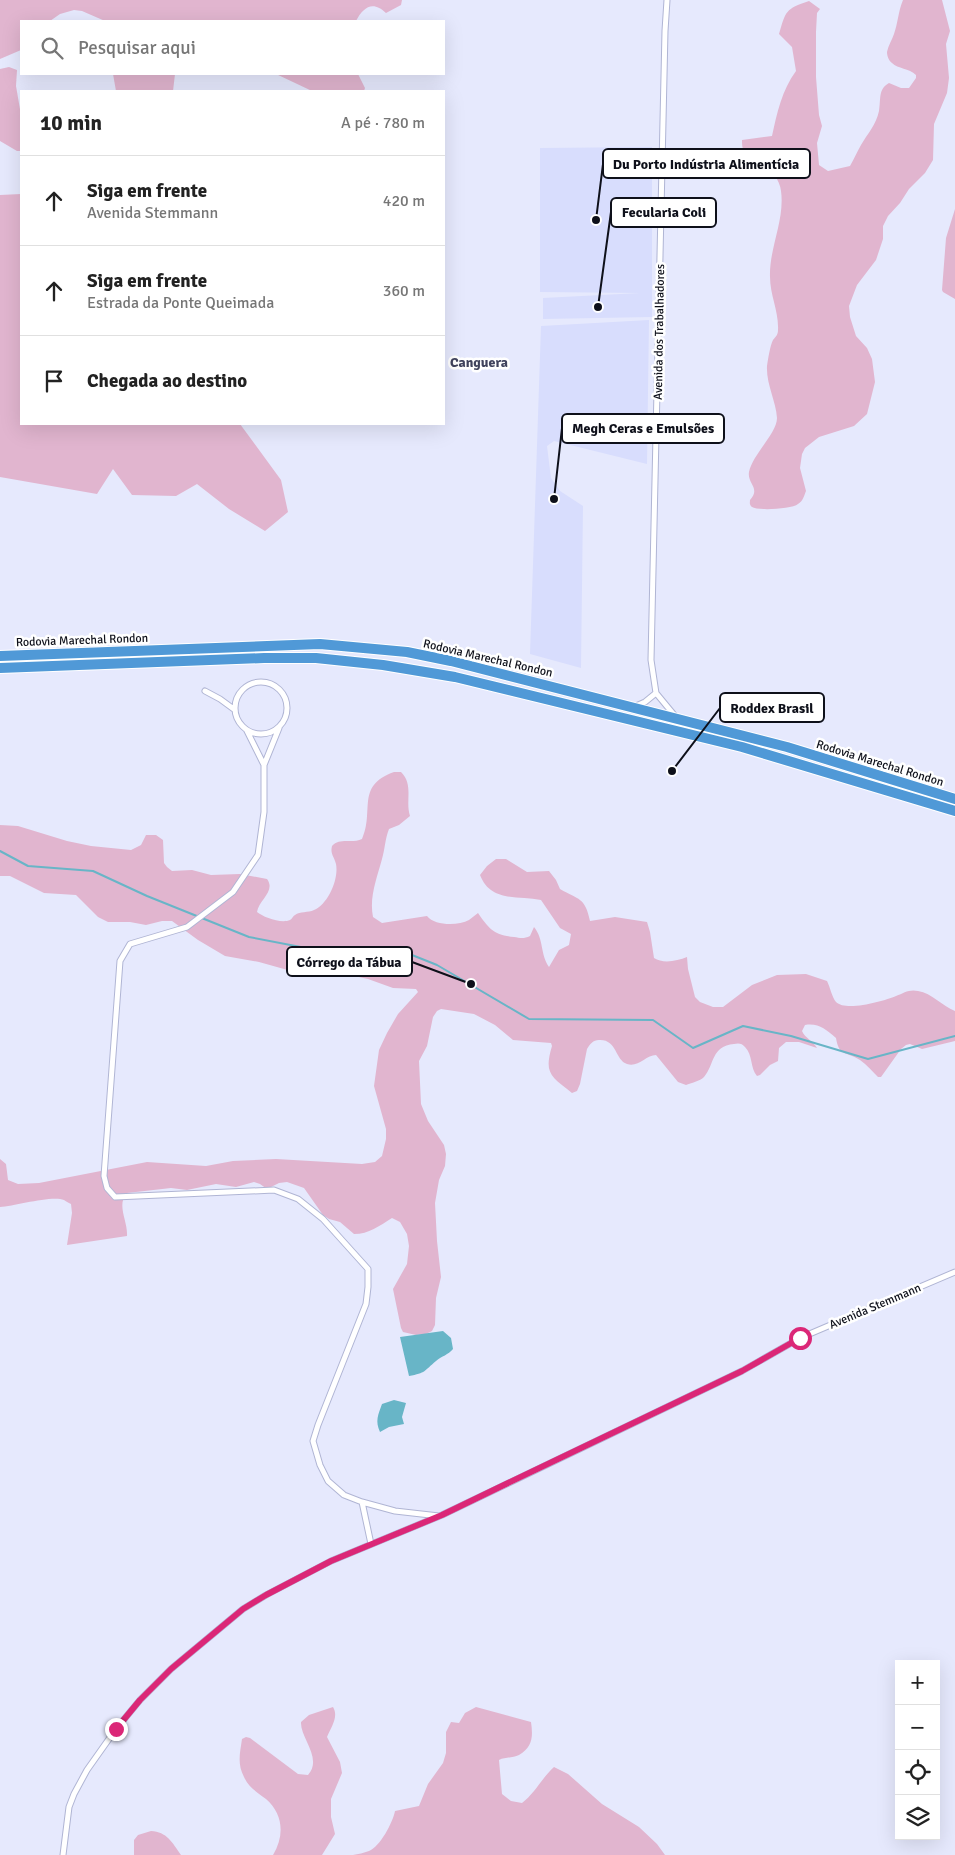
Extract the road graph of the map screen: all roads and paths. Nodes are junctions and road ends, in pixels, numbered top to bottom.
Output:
1 (667, 0) edge
2 (0, 656) edge
3 (0, 668) edge
4 (205, 691) dead end
5 (656, 693) junction
6 (631, 707) junction
7 (235, 710) junction
8 (677, 718) junction
9 (279, 728) junction
10 (247, 730) junction
11 (264, 765) junction
12 (955, 799) edge
13 (955, 811) edge
14 (955, 1272) edge
15 (362, 1502) junction
16 (439, 1516) junction
17 (371, 1544) junction
18 (63, 1855) edge

1 - 5 street, Avenida dos Trabalhadores
2 - 6 highway, Rodovia Marechal Rondon
3 - 13 highway, Rodovia Marechal Rondon
4 - 7 street
5 - 6 street
5 - 8 street
6 - 8 highway, Rodovia Marechal Rondon
7 - 9 street
7 - 10 street
8 - 12 highway, Rodovia Marechal Rondon
9 - 10 street
9 - 11 street
10 - 11 street
11 - 15 street
14 - 16 street, Avenida Stemmann
15 - 16 street
15 - 17 street
16 - 17 street, Avenida Stemmann
17 - 18 street, Avenida Stemmann

